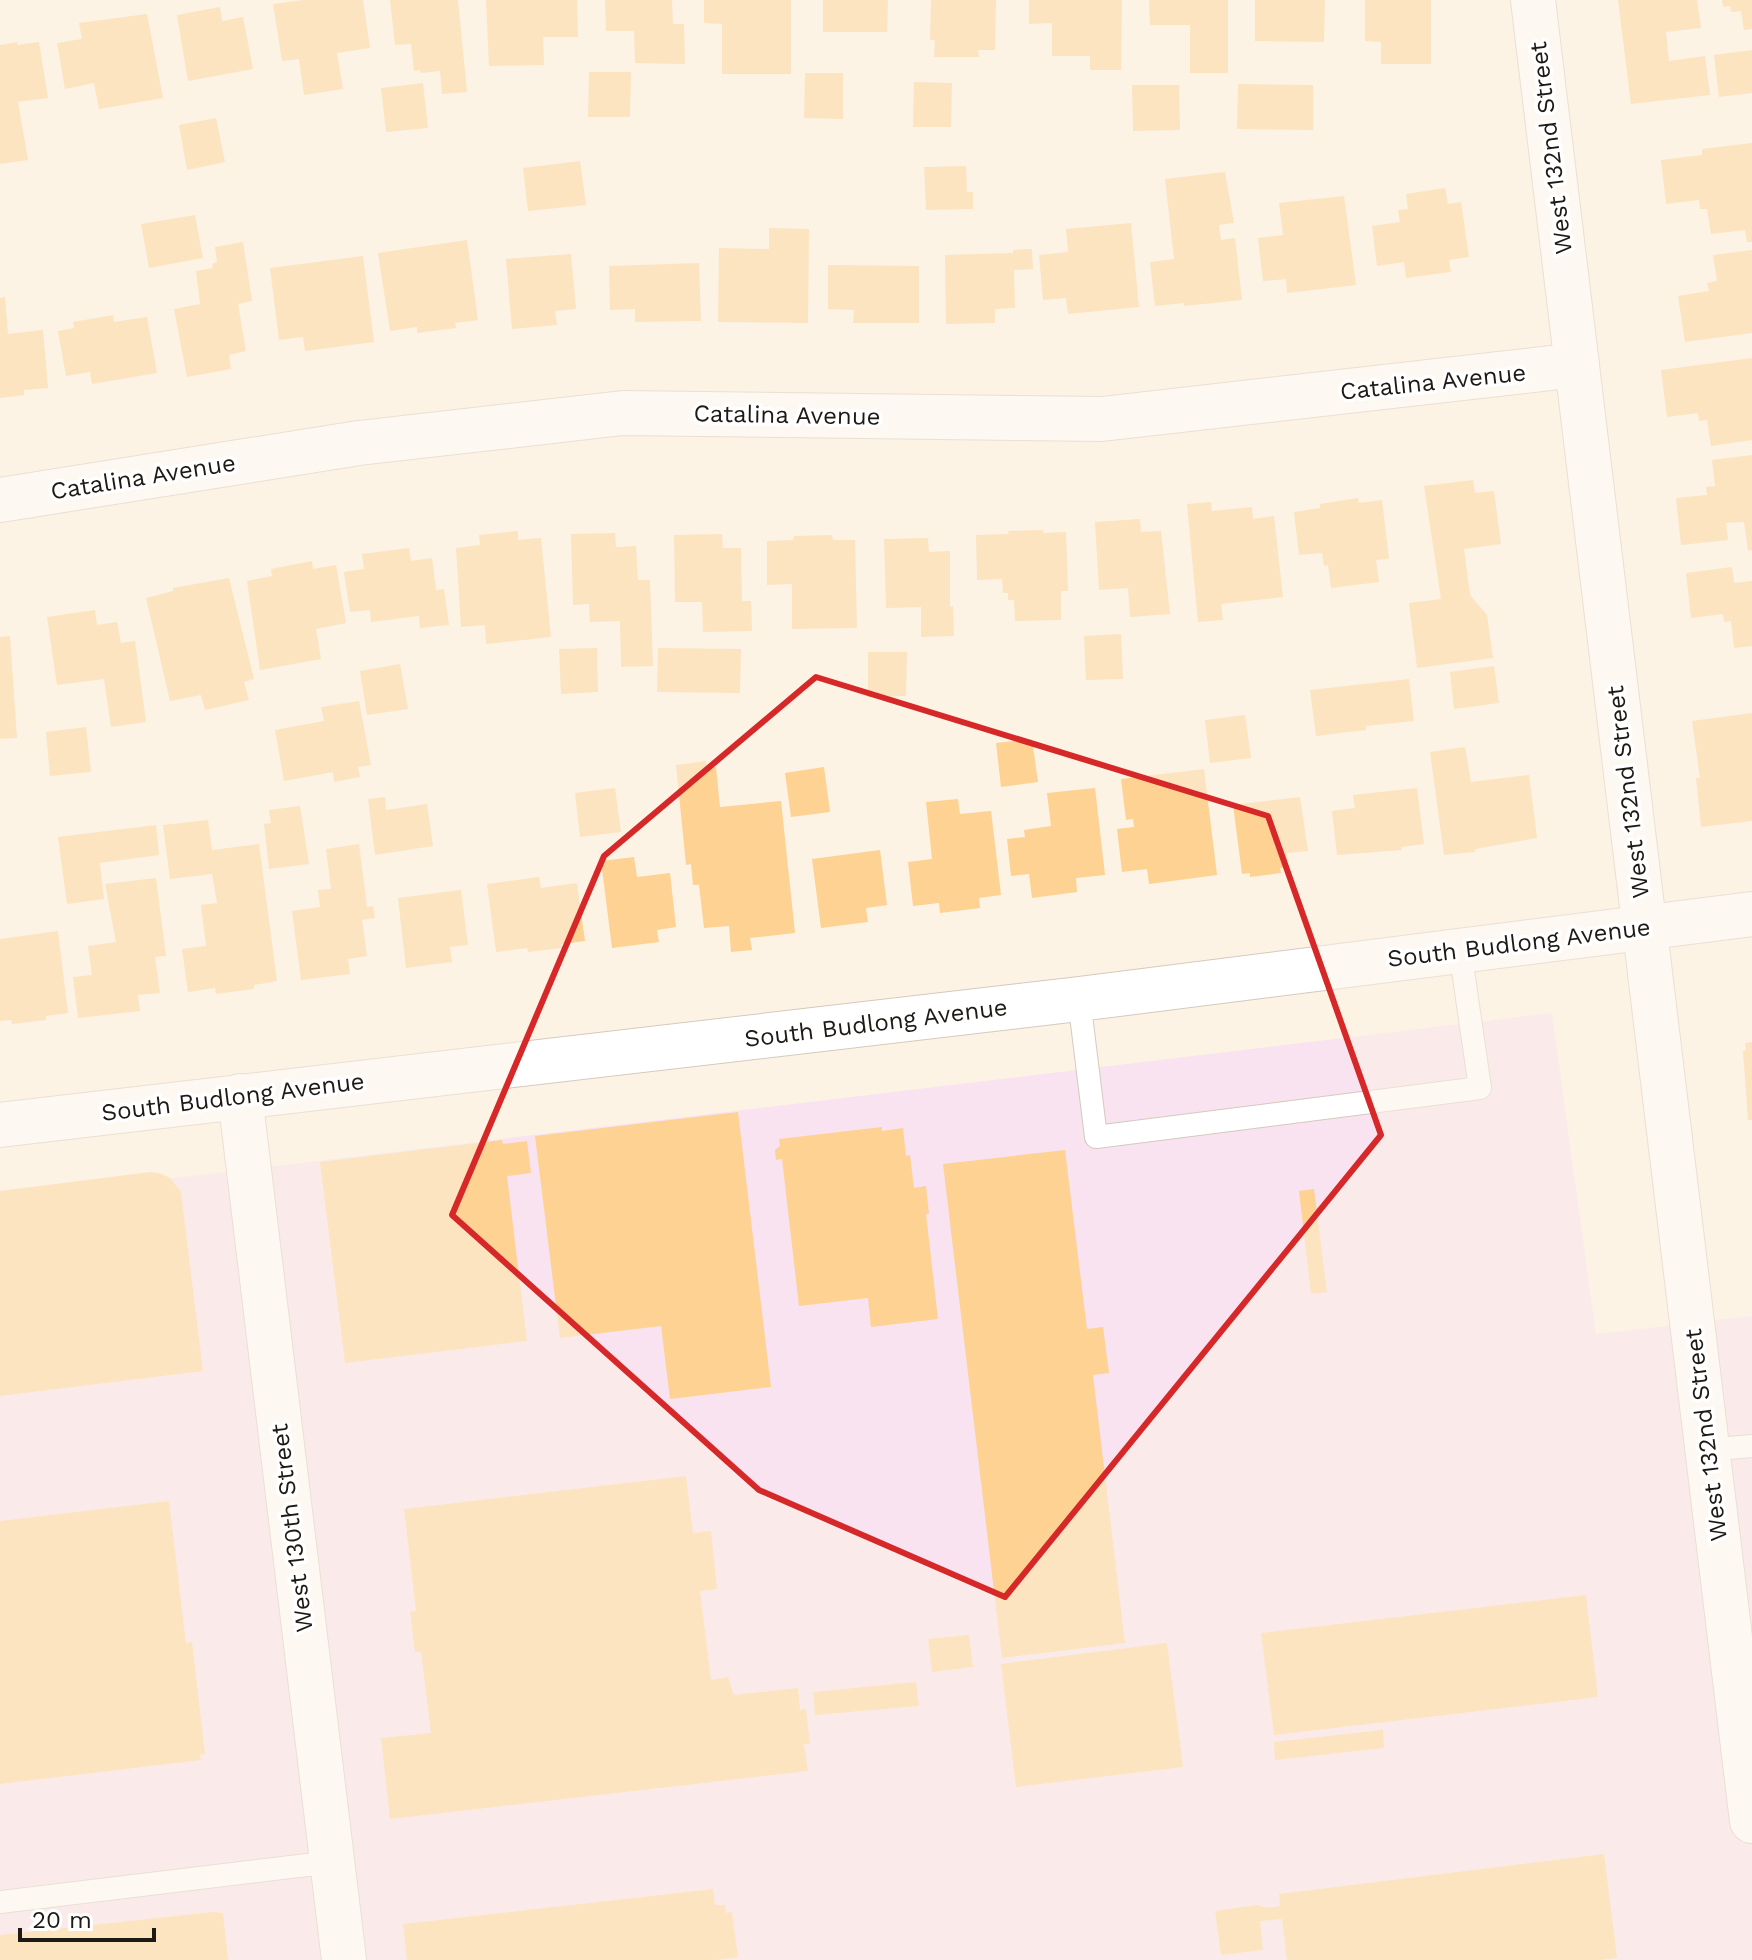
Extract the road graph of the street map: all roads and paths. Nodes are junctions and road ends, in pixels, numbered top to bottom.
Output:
1 (1533, 0) edge
2 (1577, 365) junction
3 (0, 500) edge
4 (1752, 914) edge
5 (1645, 928) junction
6 (1460, 950) junction
7 (1079, 999) junction
8 (240, 1096) junction
9 (0, 1125) edge
10 (1752, 1446) edge
11 (1707, 1450) junction
12 (1752, 1821) edge
13 (332, 1862) junction
14 (0, 1902) edge
15 (344, 1960) edge

1 - 2 street, West 132nd Street
2 - 3 street, Catalina Avenue
2 - 5 street, West 132nd Street
4 - 5 street, South Budlong Avenue
5 - 6 street, South Budlong Avenue
5 - 11 street, West 132nd Street
6 - 7 street, South Budlong Avenue
6 - 7 lane
7 - 8 street, South Budlong Avenue
8 - 9 street, South Budlong Avenue
8 - 13 street, West 130th Street
10 - 11 lane
11 - 12 street, West 132nd Street
13 - 14 lane
13 - 15 street, West 130th Street

